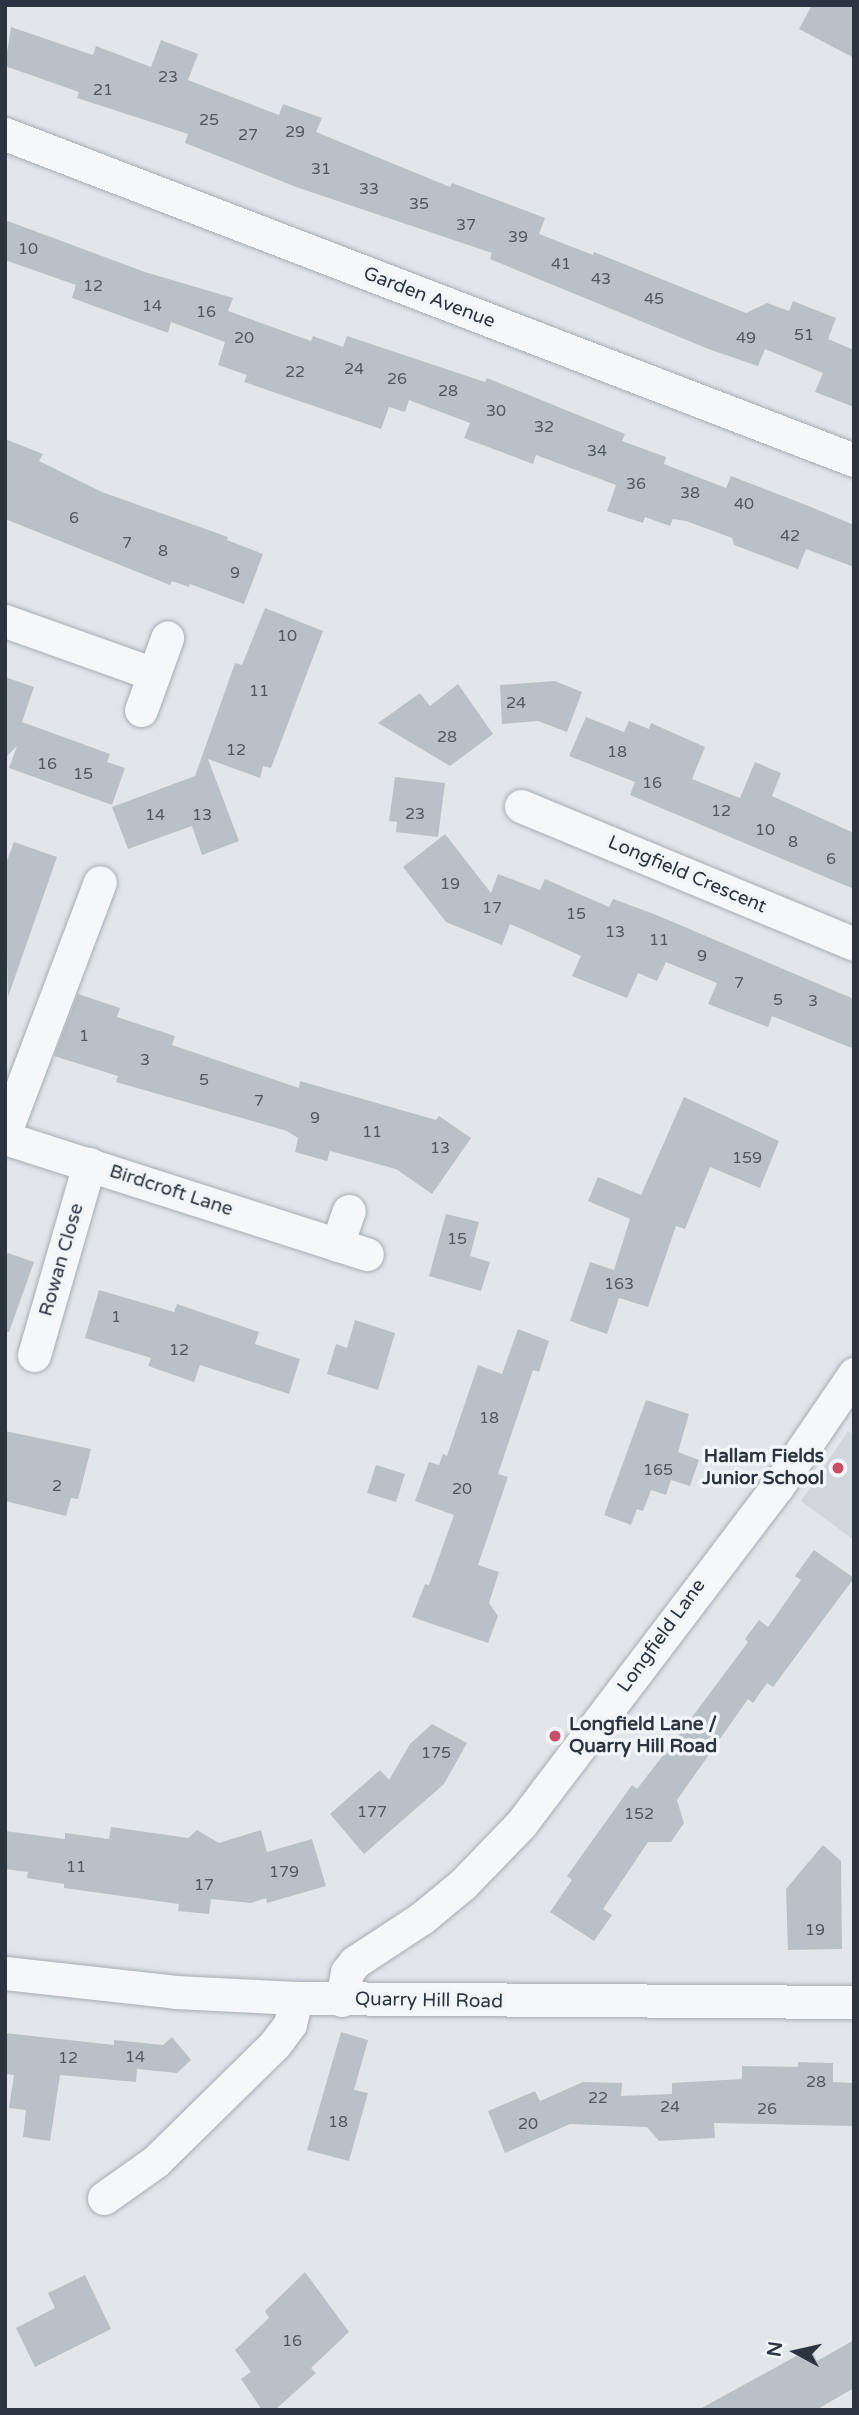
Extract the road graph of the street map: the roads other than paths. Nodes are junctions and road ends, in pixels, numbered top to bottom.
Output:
1 (5, 134) edge
2 (854, 460) edge
3 (5, 621) edge
4 (167, 638) dead end
5 (154, 674) junction
6 (141, 710) dead end
7 (521, 806) dead end
8 (100, 882) dead end
9 (854, 944) edge
10 (5, 1132) edge
11 (5, 1138) edge
12 (89, 1164) junction
13 (349, 1211) dead end
14 (34, 1355) dead end
15 (854, 1374) edge
16 (5, 1973) edge
17 (296, 1998) junction
18 (342, 2000) junction
19 (854, 2002) edge
20 (104, 2198) dead end

1 - 2 street, Garden Avenue
3 - 5 street
4 - 5 street
5 - 6 street
7 - 9 street, Longfield Crescent
8 - 10 street
11 - 12 street, Birdcroft Lane
12 - 13 street, Birdcroft Lane
12 - 14 street, Rowan Close
15 - 18 street, Longfield Lane
16 - 17 street, Quarry Hill Road
17 - 18 street, Quarry Hill Road
17 - 20 street
18 - 19 street, Quarry Hill Road

